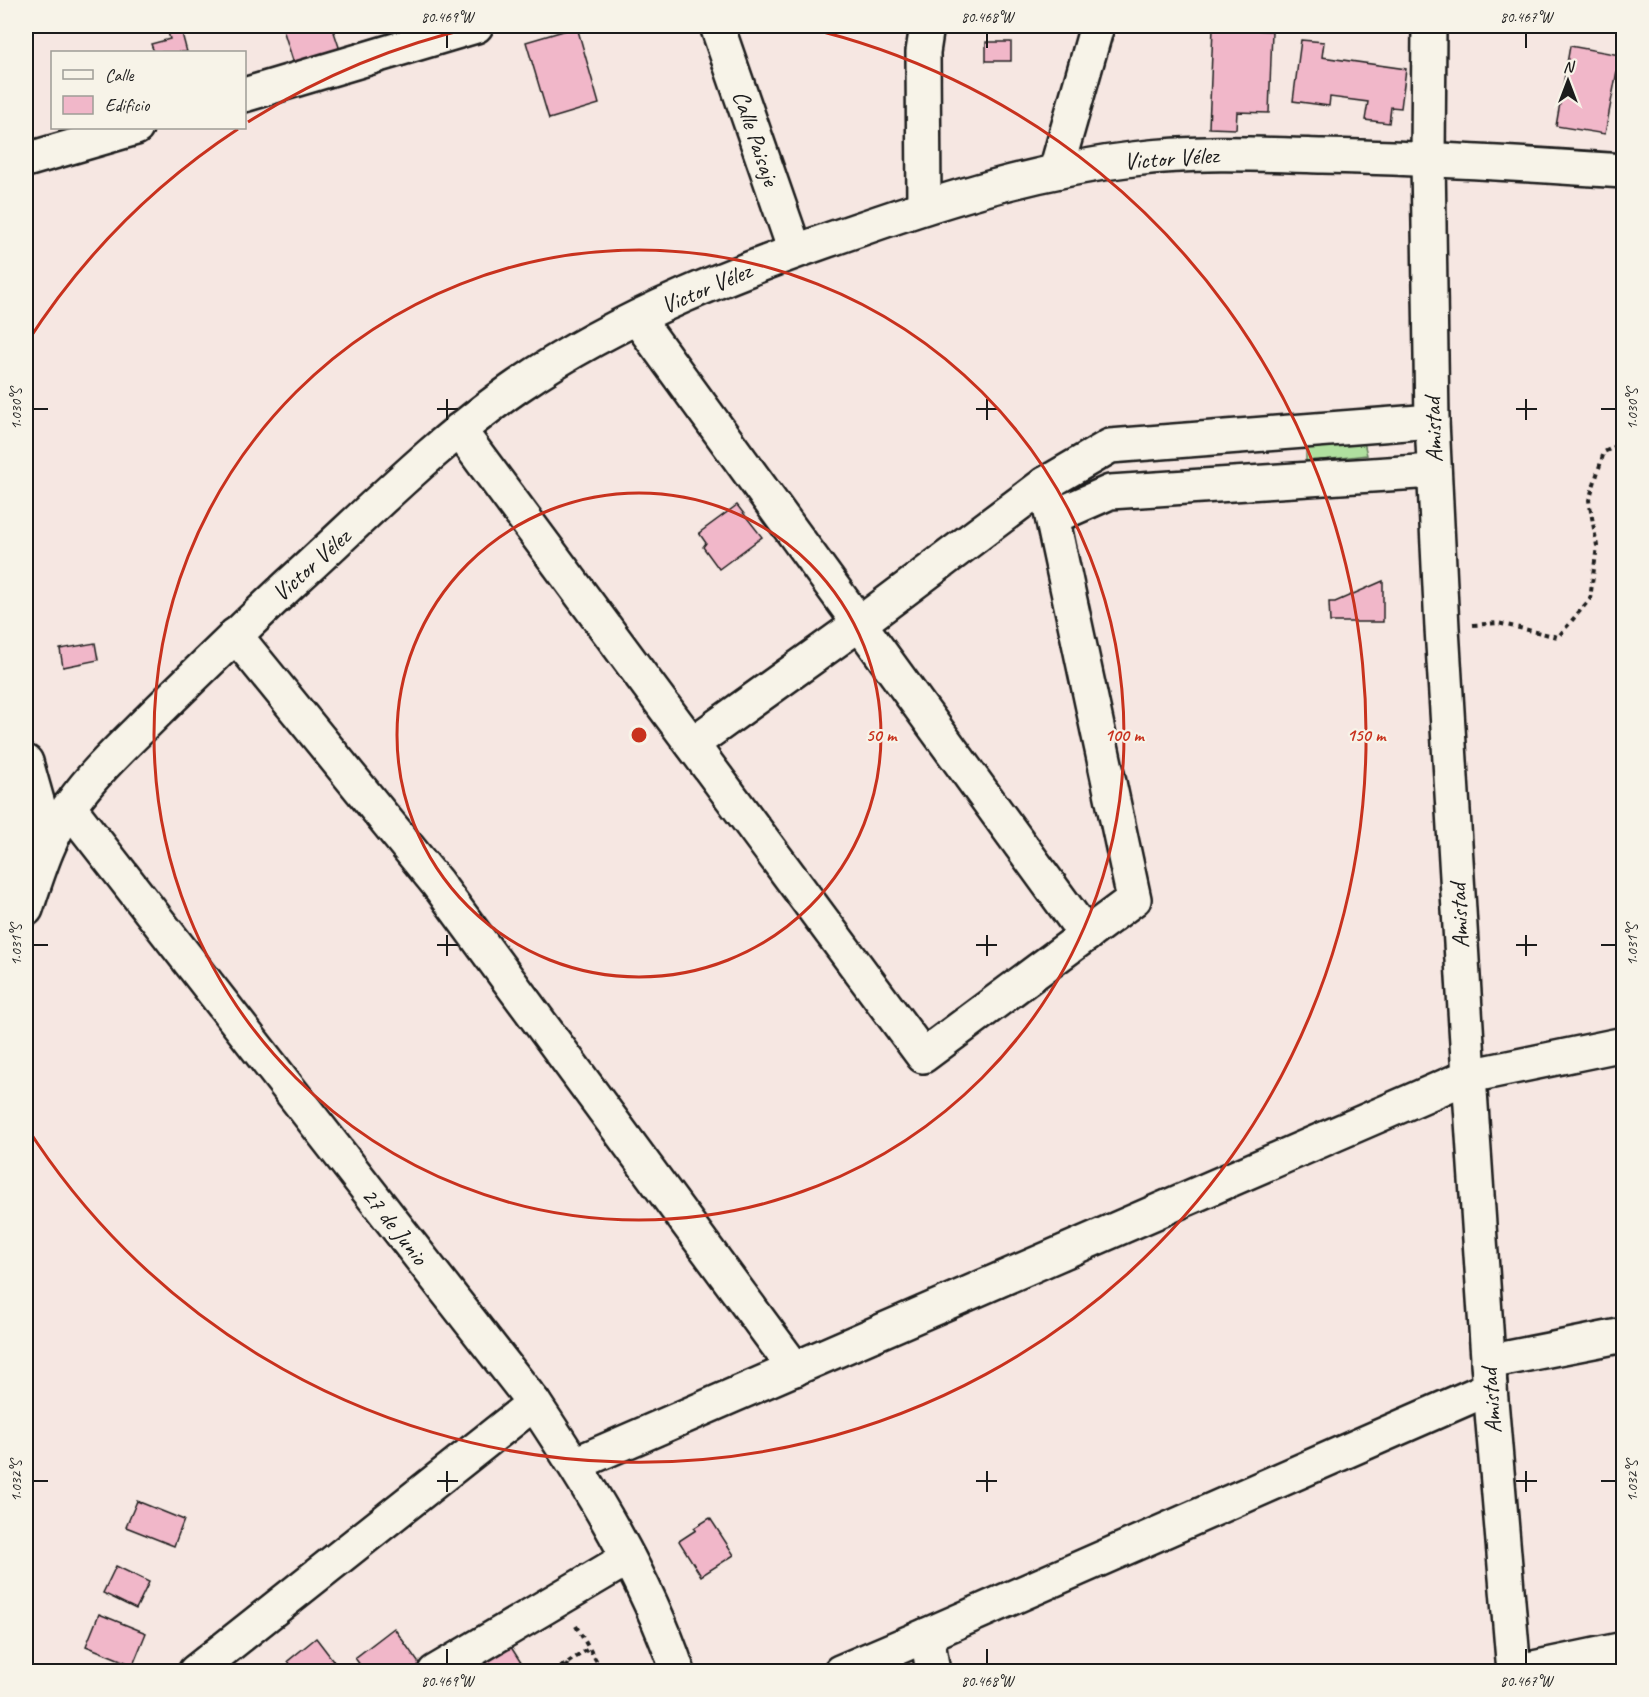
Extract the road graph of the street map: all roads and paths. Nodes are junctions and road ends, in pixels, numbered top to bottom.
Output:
1 (477, 26) edge
2 (717, 26) edge
3 (927, 26) edge
4 (1097, 26) edge
5 (1429, 26) edge
6 (246, 94) edge
7 (132, 129) edge
8 (1428, 159) junction
9 (26, 160) edge
10 (1056, 170) junction
11 (1623, 171) edge
12 (924, 207) junction
13 (795, 251) junction
14 (637, 318) junction
15 (1432, 421) junction
16 (459, 430) junction
17 (1623, 442) edge
18 (1434, 471) junction
19 (1045, 484) junction
20 (1053, 517) junction
21 (860, 624) junction
22 (1442, 628) junction
23 (235, 635) junction
24 (692, 744) junction
25 (26, 762) edge
26 (69, 807) junction
27 (37, 849) edge
28 (26, 909) edge
29 (1086, 934) junction
30 (1623, 1044) edge
31 (1468, 1076) junction
32 (1623, 1335) edge
33 (795, 1369) junction
34 (1489, 1375) junction
35 (534, 1403) junction
36 (575, 1464) junction
37 (628, 1558) junction
38 (571, 1618) dead end
39 (927, 1635) junction
40 (590, 1648) junction
41 (1623, 1649) edge
42 (564, 1665) junction
43 (195, 1671) edge
44 (435, 1671) edge
45 (553, 1671) edge
46 (581, 1671) edge
47 (603, 1671) edge
48 (678, 1671) edge
49 (840, 1671) edge
50 (933, 1671) edge
51 (1514, 1671) edge

1 - 6 street
2 - 13 street, Calle Paisaje
3 - 12 street
4 - 10 street
5 - 8 street, Amistad
7 - 9 street
8 - 10 street, Victor Vélez
8 - 11 street, Victor Vélez
8 - 15 street, Amistad
10 - 12 street, Victor Vélez
12 - 13 street, Victor Vélez
13 - 14 street, Victor Vélez
14 - 16 street, Victor Vélez
14 - 21 street
15 - 18 street, Amistad
15 - 19 street
16 - 23 street, Victor Vélez
16 - 24 street
17 - 22 path
18 - 20 street
18 - 22 street, Amistad
19 - 20 street
19 - 21 street
20 - 29 street
21 - 24 street
21 - 29 street
22 - 31 street, Amistad
23 - 26 street, Victor Vélez
23 - 33 street
24 - 29 street
25 - 27 street
26 - 27 street, Victor Vélez
26 - 35 street, 27 de Junio
27 - 28 street, Victor Vélez
30 - 31 street
31 - 33 street
31 - 34 street, Amistad
32 - 34 street
33 - 36 street
34 - 39 street
34 - 51 street, Amistad
35 - 36 street, 27 de Junio
35 - 43 street
36 - 37 street, 27 de Junio
37 - 44 street
37 - 48 street, 27 de Junio
38 - 40 path
39 - 49 street
39 - 50 street
40 - 42 path
40 - 47 path
41 - 51 street
42 - 45 path
42 - 46 path

